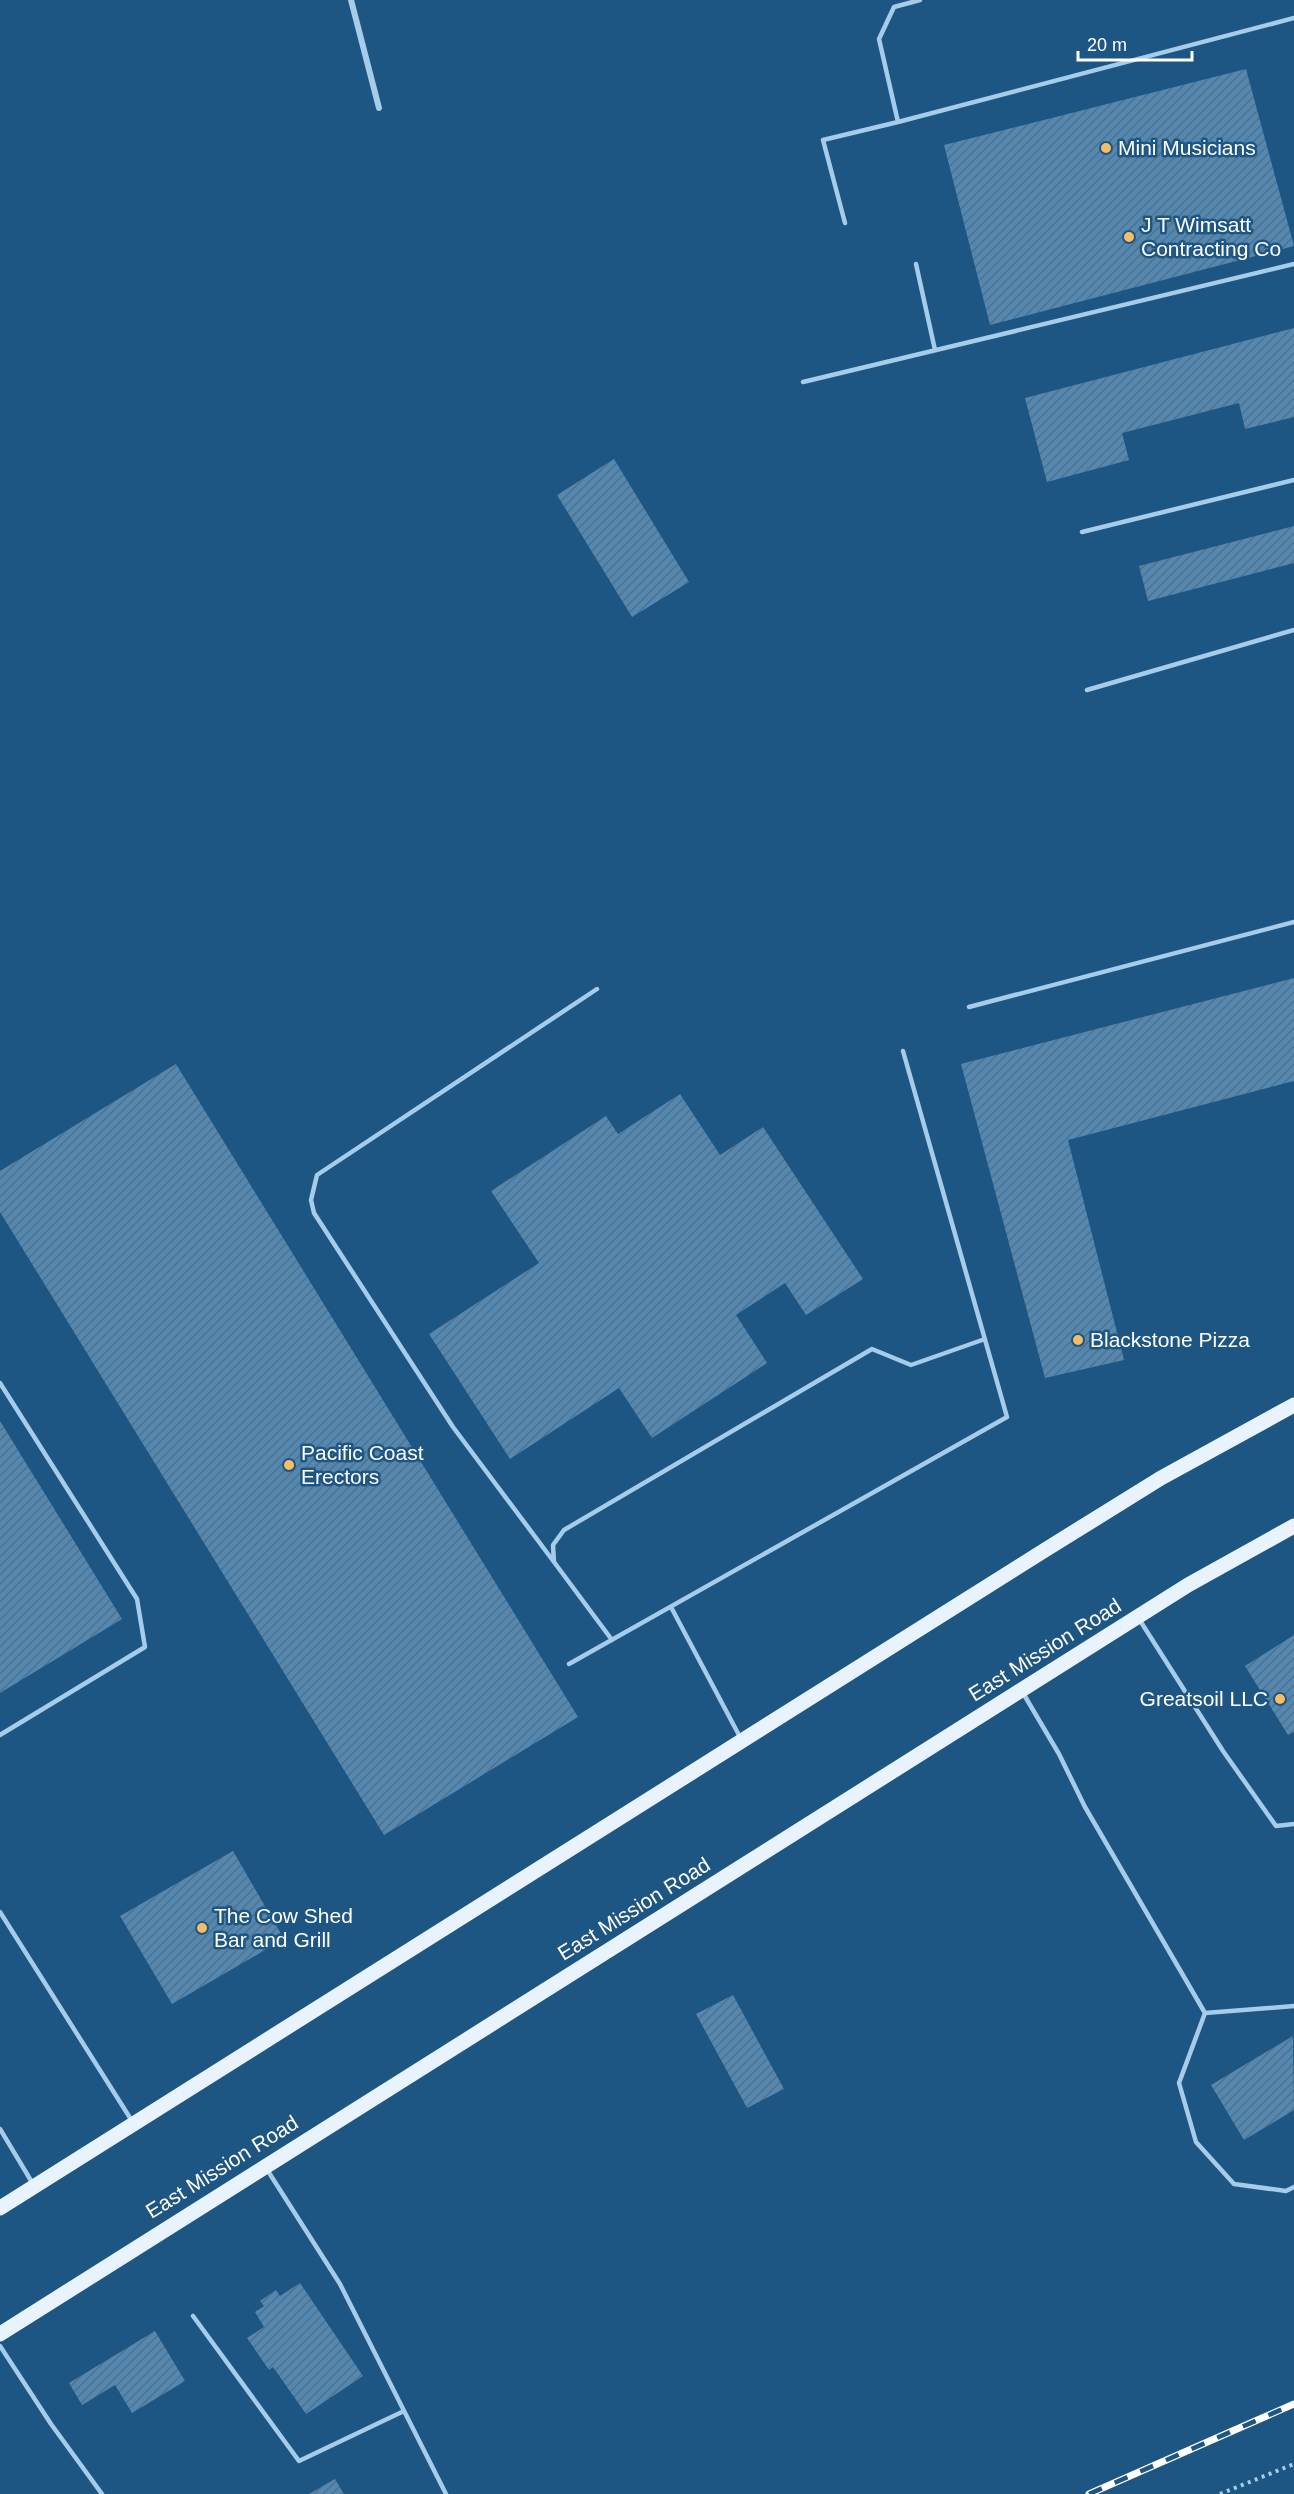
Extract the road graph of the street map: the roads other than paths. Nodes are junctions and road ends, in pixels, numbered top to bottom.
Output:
1 (351, 0) edge
2 (920, 0) edge
3 (1294, 18) edge
4 (379, 108) dead end
5 (898, 122) junction
6 (845, 223) dead end
7 (916, 264) dead end
8 (1294, 264) edge
9 (935, 350) junction
10 (803, 382) dead end
11 (1294, 480) edge
12 (1082, 532) dead end
13 (1294, 630) edge
14 (1087, 690) dead end
15 (1294, 922) edge
16 (597, 989) dead end
17 (969, 1007) dead end
18 (903, 1051) dead end
19 (985, 1339) junction
20 (0, 1383) edge
21 (1294, 1406) edge
22 (1294, 1526) edge
23 (554, 1562) junction
24 (671, 1607) junction
25 (1137, 1617) junction
26 (612, 1640) junction
27 (569, 1664) dead end
28 (1022, 1690) junction
29 (0, 1735) edge
30 (742, 1741) junction
31 (1294, 1824) edge
32 (0, 1912) edge
33 (1294, 2006) edge
34 (1205, 2013) junction
35 (134, 2124) junction
36 (0, 2129) edge
37 (264, 2166) junction
38 (35, 2186) junction
39 (1294, 2187) edge
40 (0, 2208) edge
41 (193, 2316) dead end
42 (0, 2334) edge
43 (0, 2346) edge
44 (404, 2411) junction
45 (102, 2494) edge
46 (446, 2494) edge

1 - 4 street
2 - 5 lane
3 - 5 lane
5 - 6 lane
7 - 9 lane
8 - 9 lane
9 - 10 lane
11 - 12 lane
13 - 14 lane
15 - 17 lane
16 - 23 lane
18 - 19 lane
19 - 23 lane
19 - 24 lane
20 - 29 lane
21 - 30 main road
22 - 25 main road, East Mission Road
23 - 26 lane
24 - 26 lane
24 - 30 lane
25 - 28 main road, East Mission Road
25 - 31 lane
26 - 27 lane
28 - 34 lane
28 - 37 main road, East Mission Road
30 - 35 main road
32 - 35 lane
33 - 34 lane
34 - 39 lane
35 - 38 main road
36 - 38 lane
37 - 42 main road, East Mission Road
37 - 44 lane
38 - 40 main road
41 - 44 lane
43 - 45 lane
44 - 46 lane

